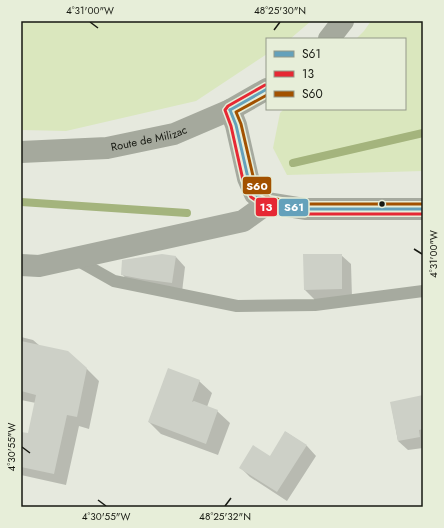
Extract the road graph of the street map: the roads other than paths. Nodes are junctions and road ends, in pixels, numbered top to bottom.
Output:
1 (343, 21) edge
2 (330, 38) edge
3 (266, 90) edge
4 (230, 110) junction
5 (21, 152) edge
6 (268, 203) junction
7 (423, 208) edge
8 (74, 258) junction
9 (30, 266) edge
10 (21, 278) edge
11 (423, 291) edge

1 - 2 main road
3 - 4 main road, Route de Milizac
4 - 5 main road, Route de Milizac
4 - 6 street
6 - 7 street
6 - 8 street
8 - 9 street
8 - 11 lane
9 - 10 street

